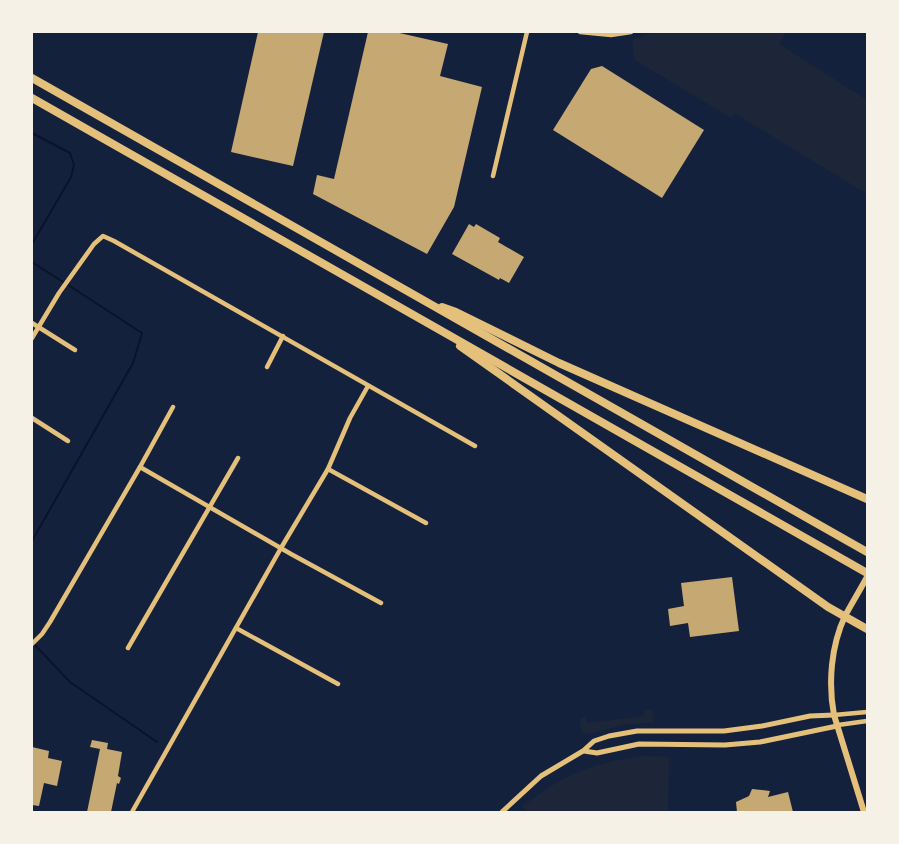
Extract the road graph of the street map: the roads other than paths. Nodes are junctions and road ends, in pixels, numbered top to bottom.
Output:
1 (527, 32) edge
2 (580, 32) edge
3 (631, 32) edge
4 (32, 78) edge
5 (32, 98) edge
6 (493, 176) dead end
7 (419, 299) junction
8 (32, 323) edge
9 (38, 327) junction
10 (441, 331) junction
11 (283, 336) junction
12 (32, 338) edge
13 (75, 350) dead end
14 (267, 367) dead end
15 (368, 386) junction
16 (173, 407) dead end
17 (32, 418) edge
18 (68, 441) dead end
19 (475, 446) dead end
20 (238, 458) dead end
21 (140, 467) junction
22 (328, 469) junction
23 (867, 499) edge
24 (209, 507) junction
25 (426, 523) dead end
26 (281, 548) junction
27 (867, 552) edge
28 (867, 575) edge
29 (381, 603) dead end
30 (845, 617) junction
31 (236, 628) junction
32 (867, 629) edge
33 (32, 645) edge
34 (128, 648) dead end
35 (338, 684) dead end
36 (867, 712) edge
37 (834, 715) junction
38 (867, 720) edge
39 (837, 726) junction
40 (583, 751) junction
41 (132, 813) edge
42 (502, 813) edge
43 (864, 813) edge

1 - 6 street
2 - 3 street
4 - 7 highway
5 - 10 highway
7 - 23 highway
7 - 27 highway
8 - 9 street
9 - 11 street
9 - 12 street
9 - 13 street
10 - 28 highway
10 - 30 highway
11 - 14 street
11 - 15 street
15 - 19 street
15 - 22 street
16 - 21 street
17 - 18 street
20 - 24 street
21 - 24 street
21 - 33 street
22 - 25 street
22 - 26 street
24 - 26 street
24 - 34 street
26 - 29 street
26 - 31 street
28 - 30 main road
30 - 32 highway
30 - 37 main road
31 - 35 street
31 - 41 street
36 - 37 street
37 - 39 main road
37 - 40 street
38 - 39 street
39 - 40 street
39 - 43 main road
40 - 42 street

